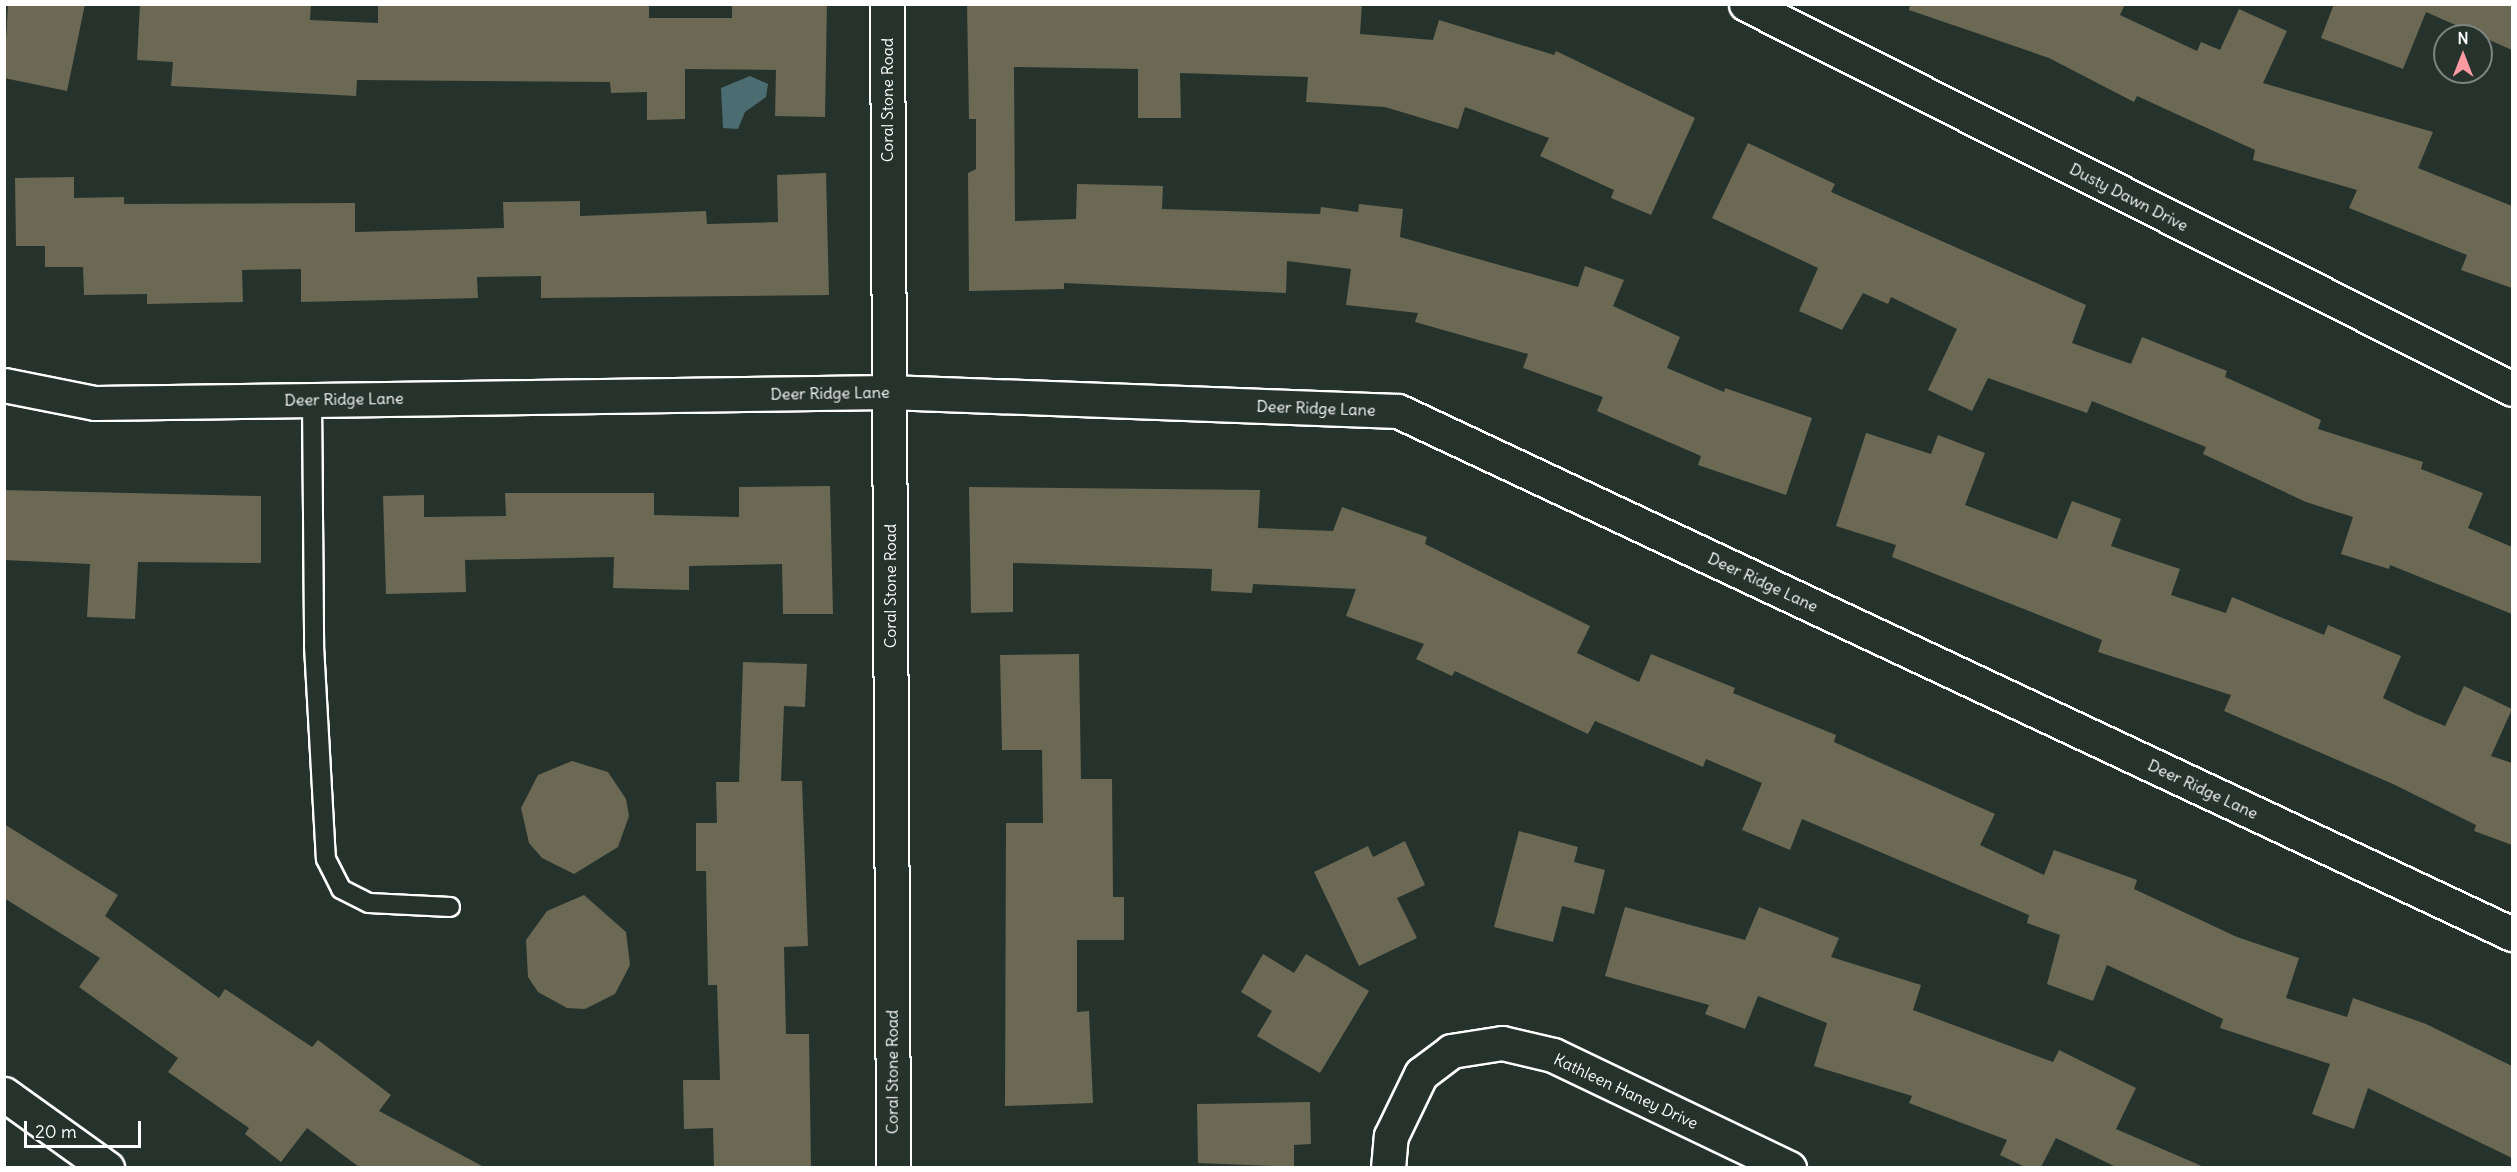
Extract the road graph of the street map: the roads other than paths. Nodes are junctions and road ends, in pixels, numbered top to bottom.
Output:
1 (887, 4) edge
2 (1746, 4) edge
3 (4, 385) edge
4 (2512, 389) edge
5 (888, 392) junction
6 (312, 400) junction
7 (450, 907) dead end
8 (2512, 934) edge
9 (4, 1094) edge
10 (107, 1167) edge
11 (893, 1167) edge
12 (1388, 1167) edge
13 (1789, 1167) edge

1 - 5 street, Coral Stone Road
2 - 4 street, Dusty Dawn Drive
3 - 6 street, Deer Ridge Lane
5 - 6 street, Deer Ridge Lane
5 - 8 street, Deer Ridge Lane
5 - 11 street, Coral Stone Road
6 - 7 lane
9 - 10 street
12 - 13 street, Kathleen Haney Drive

